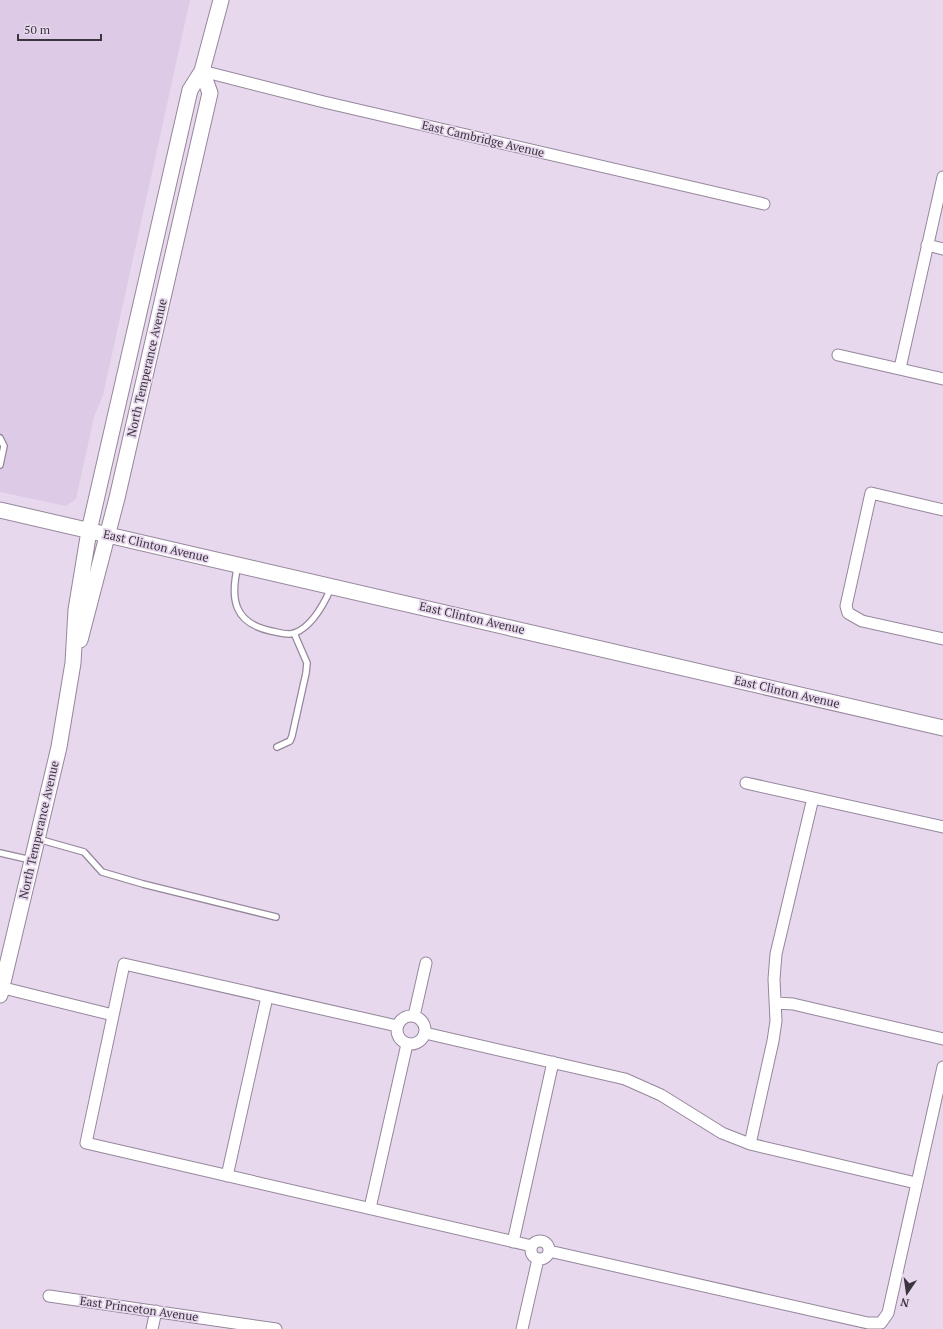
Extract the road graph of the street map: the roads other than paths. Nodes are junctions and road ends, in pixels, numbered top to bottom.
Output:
1 (221, 0) edge
2 (202, 72) junction
3 (943, 177) edge
4 (764, 204) dead end
5 (927, 245) junction
6 (943, 249) edge
7 (838, 355) dead end
8 (900, 368) junction
9 (943, 379) edge
10 (0, 438) edge
11 (0, 465) edge
12 (0, 510) edge
13 (943, 510) edge
14 (89, 531) junction
15 (108, 535) junction
16 (238, 565) junction
17 (332, 586) junction
18 (294, 633) junction
19 (943, 639) edge
20 (73, 663) junction
21 (943, 728) edge
22 (277, 747) dead end
23 (746, 782) dead end
24 (813, 798) junction
25 (943, 827) edge
26 (38, 838) junction
27 (0, 853) edge
28 (33, 860) junction
29 (276, 917) dead end
30 (426, 963) dead end
31 (1, 990) edge
32 (267, 997) junction
33 (776, 1003) junction
34 (113, 1015) junction
35 (414, 1016) junction
36 (397, 1026) junction
37 (425, 1033) junction
38 (943, 1039) edge
39 (407, 1044) junction
40 (553, 1062) junction
41 (943, 1067) edge
42 (750, 1144) junction
43 (227, 1176) junction
44 (916, 1183) junction
45 (370, 1208) junction
46 (513, 1242) junction
47 (532, 1246) junction
48 (549, 1251) junction
49 (538, 1259) junction
50 (49, 1296) dead end
51 (156, 1312) junction
52 (152, 1329) edge
53 (276, 1329) edge
54 (522, 1329) edge

1 - 2 main road, North Temperance Avenue
2 - 4 street, East Cambridge Avenue
2 - 14 main road, North Temperance Avenue
2 - 15 main road, North Temperance Avenue
3 - 5 street
5 - 6 street
5 - 8 street
7 - 8 street
8 - 9 street
10 - 11 lane
12 - 14 main road, East Clinton Avenue
13 - 19 street
14 - 15 main road, East Clinton Avenue
14 - 20 main road, North Temperance Avenue
15 - 16 main road, East Clinton Avenue
15 - 20 main road, North Temperance Avenue
16 - 17 main road, East Clinton Avenue
16 - 18 lane
17 - 18 lane
17 - 21 main road, East Clinton Avenue
18 - 22 lane
20 - 26 main road, North Temperance Avenue
23 - 24 street
24 - 25 street
24 - 33 street
26 - 28 main road, North Temperance Avenue
26 - 29 lane
27 - 28 lane
28 - 31 main road, North Temperance Avenue
30 - 35 street
31 - 34 street
32 - 34 street
32 - 36 street
32 - 43 street
33 - 38 street
33 - 42 street
34 - 43 street
35 - 36 street
35 - 37 street
36 - 39 street
37 - 39 street
37 - 40 street
39 - 45 street
40 - 42 street
40 - 46 street
41 - 44 street
42 - 44 street
43 - 45 street
44 - 48 street
45 - 46 street
46 - 47 street
47 - 48 street
47 - 49 street
48 - 49 street
49 - 54 street
50 - 51 street, East Princeton Avenue
51 - 52 street
51 - 53 street, East Princeton Avenue

